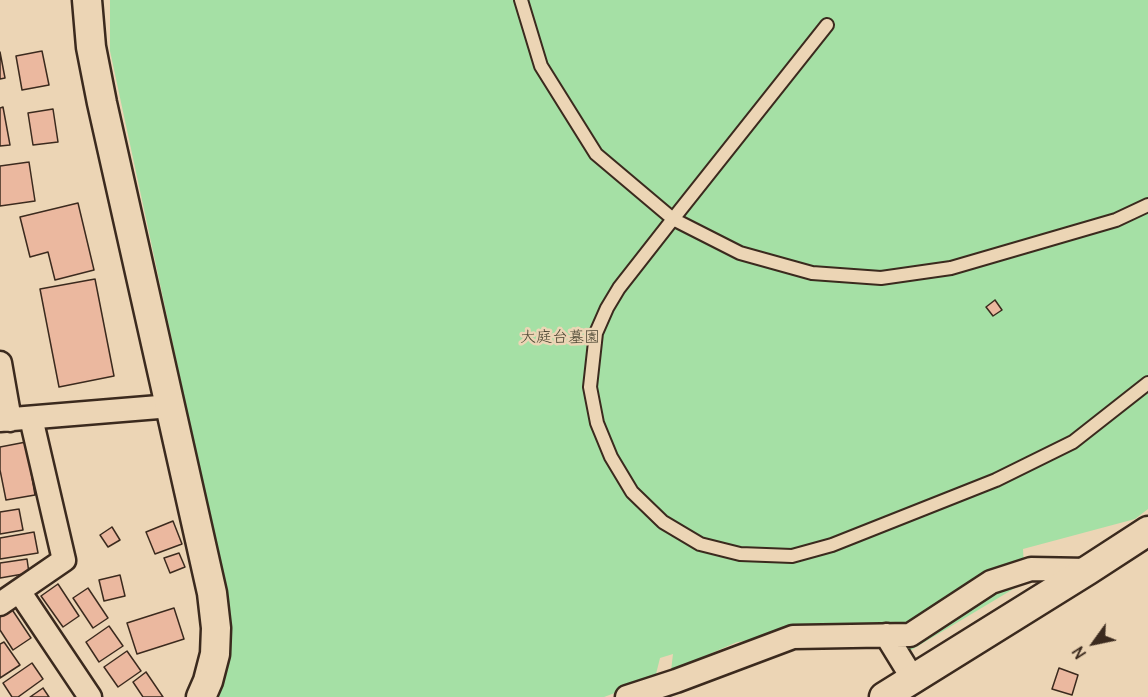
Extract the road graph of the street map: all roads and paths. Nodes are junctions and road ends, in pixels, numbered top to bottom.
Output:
1 (87, 0) edge
2 (521, 0) edge
3 (827, 26) dead end
4 (1148, 205) edge
5 (673, 219) junction
6 (0, 363) edge
7 (1148, 383) edge
8 (171, 406) junction
9 (14, 419) edge
10 (1148, 531) edge
11 (1089, 570) junction
12 (19, 591) junction
13 (0, 604) edge
14 (886, 635) junction
15 (913, 679) junction
16 (90, 697) edge
17 (201, 697) edge
18 (627, 697) edge
19 (884, 697) edge

1 - 8 street
2 - 5 lane
3 - 5 lane
4 - 5 lane
5 - 7 lane
6 - 9 street
8 - 9 street
8 - 17 street
9 - 12 street
10 - 11 street
11 - 14 street
11 - 15 street
12 - 13 street
12 - 16 street
14 - 15 street
14 - 18 street
15 - 19 street

